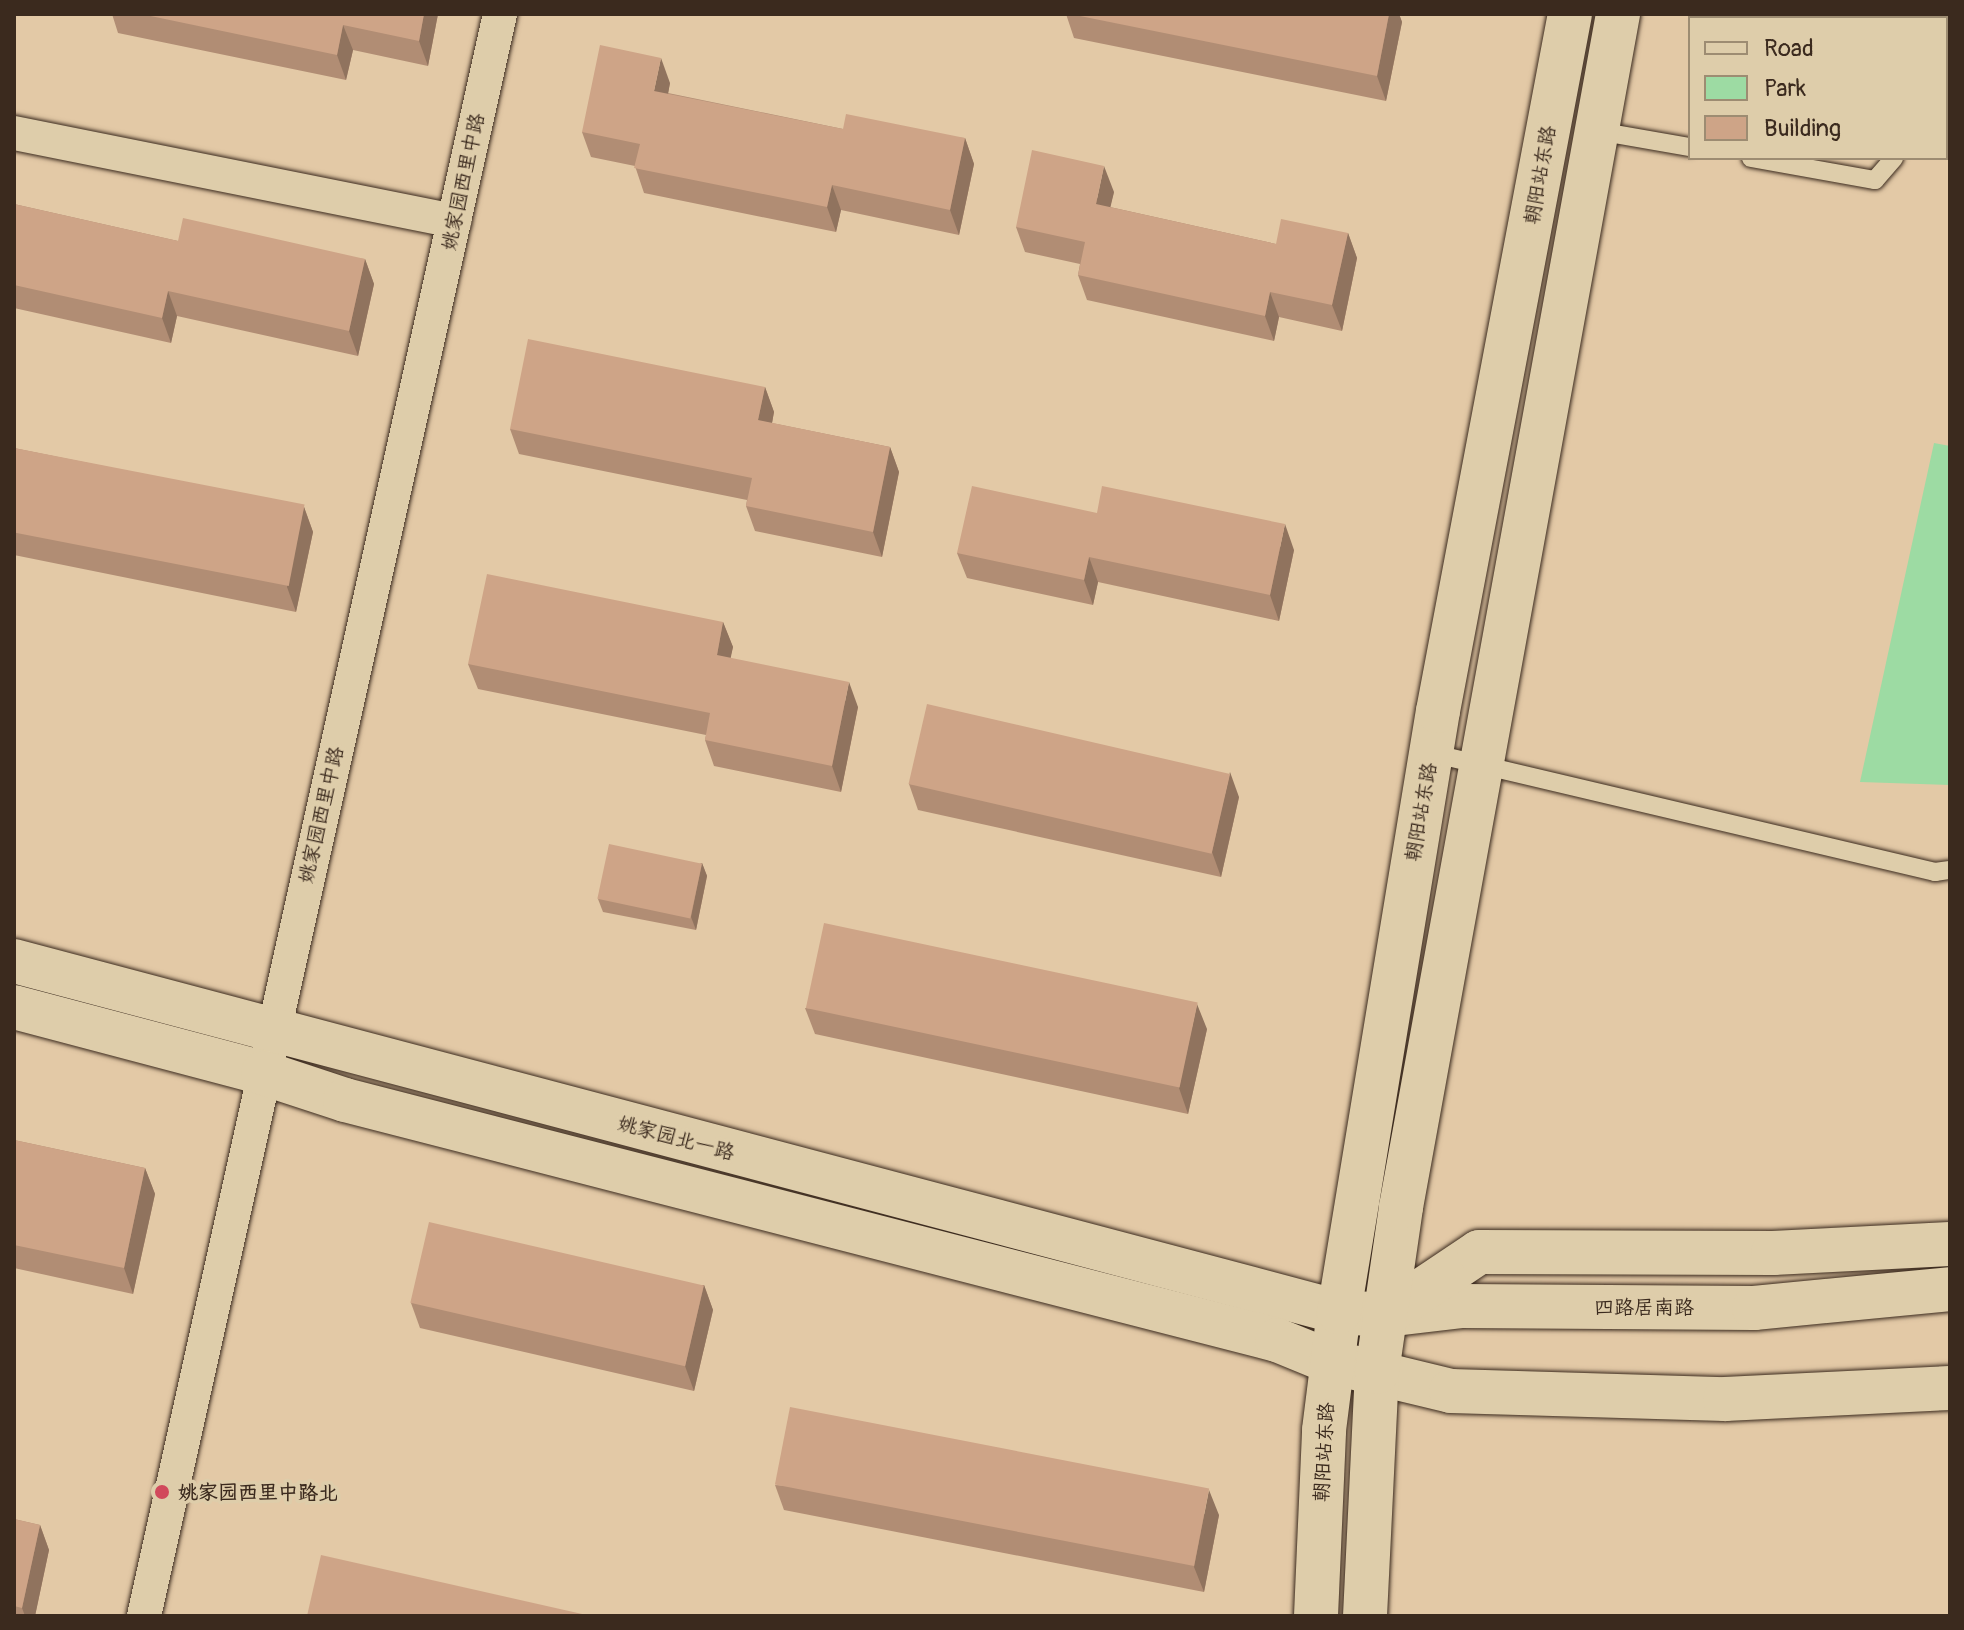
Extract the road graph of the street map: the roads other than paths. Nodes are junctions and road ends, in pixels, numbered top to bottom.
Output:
1 (500, 14) edge
2 (1570, 14) edge
3 (1618, 14) edge
4 (1597, 131) junction
5 (14, 133) edge
6 (1688, 147) edge
7 (1762, 160) edge
8 (1892, 160) edge
9 (454, 221) junction
10 (1431, 753) junction
11 (1482, 761) junction
12 (1950, 870) edge
13 (14, 961) edge
14 (14, 1007) edge
15 (268, 1052) junction
16 (1950, 1244) edge
17 (1950, 1289) edge
18 (1339, 1312) junction
19 (1386, 1315) junction
20 (1331, 1362) junction
21 (1377, 1372) junction
22 (1950, 1388) edge
23 (144, 1616) edge
24 (1316, 1616) edge
25 (1365, 1616) edge

1 - 9 street, 姚家园西里中路
2 - 10 main road, 朝阳站东路
3 - 4 main road
4 - 6 lane
4 - 11 main road
5 - 9 street
7 - 8 lane
9 - 15 street, 姚家园西里中路
10 - 11 lane
10 - 18 main road, 朝阳站东路
11 - 12 lane
11 - 19 main road
13 - 15 main road, 姚家园北一路
14 - 15 main road, 姚家园北一路
15 - 18 main road, 姚家园北一路
15 - 20 main road, 姚家园北一路
15 - 23 street, 姚家园西里中路
16 - 19 main road
17 - 19 main road, 四路居南路
18 - 19 main road, 四路居南路
18 - 20 main road, 朝阳站东路
19 - 21 main road
20 - 21 main road, 姚家园北一路
20 - 24 main road, 朝阳站东路
21 - 22 main road
21 - 25 main road

